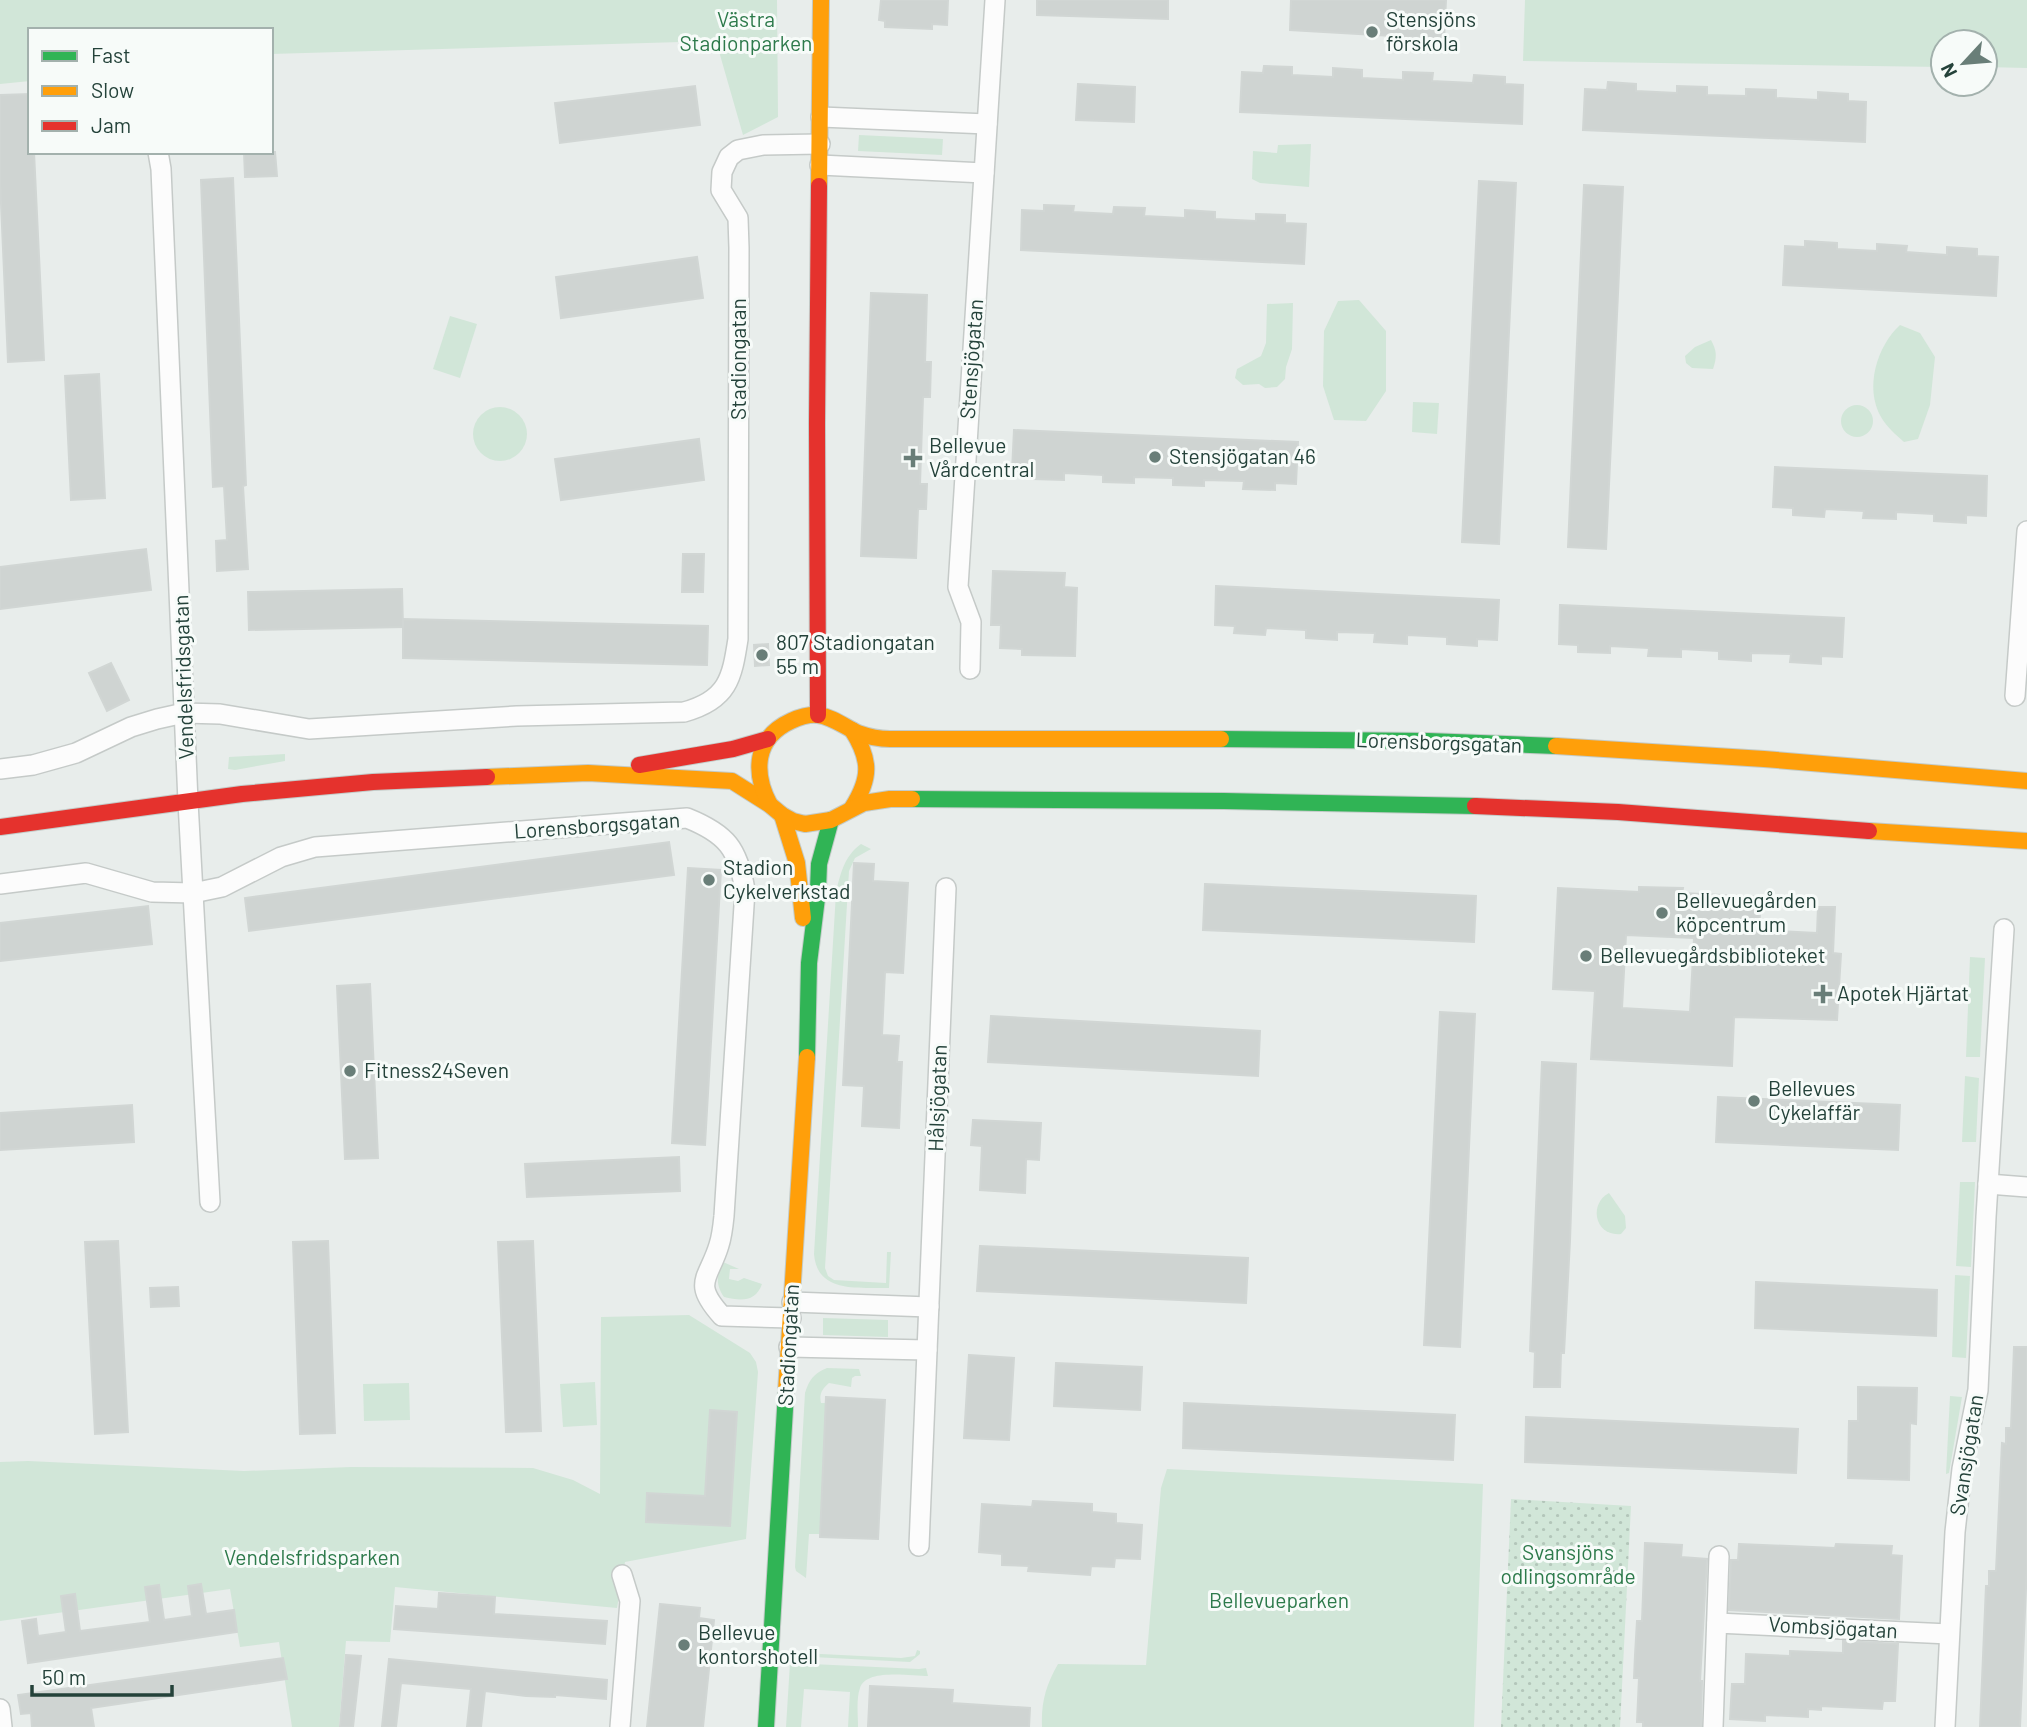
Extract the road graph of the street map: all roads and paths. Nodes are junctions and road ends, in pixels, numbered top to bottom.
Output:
1 (821, 0) edge
2 (995, 0) edge
3 (821, 117) junction
4 (987, 124) junction
5 (821, 144) junction
6 (158, 154) edge
7 (820, 165) junction
8 (984, 173) junction
9 (2027, 531) edge
10 (970, 669) dead end
11 (2015, 696) dead end
12 (184, 713) junction
13 (818, 715) junction
14 (852, 730) junction
15 (768, 739) junction
16 (0, 769) edge
17 (588, 773) junction
18 (2027, 781) edge
19 (188, 802) junction
20 (852, 808) junction
21 (776, 810) junction
22 (831, 820) junction
23 (0, 827) edge
24 (2027, 841) edge
25 (0, 884) edge
26 (946, 888) dead end
27 (193, 893) junction
28 (2004, 929) dead end
29 (809, 963) junction
30 (1988, 1184) junction
31 (2027, 1187) edge
32 (210, 1202) dead end
33 (929, 1307) junction
34 (791, 1310) junction
35 (789, 1347) junction
36 (927, 1350) junction
37 (919, 1546) dead end
38 (1719, 1556) dead end
39 (622, 1575) dead end
40 (1717, 1623) junction
41 (1949, 1634) junction
42 (0, 1709) edge
43 (2, 1727) edge
44 (620, 1727) edge
45 (766, 1727) edge
46 (1713, 1727) edge
47 (1945, 1727) edge

1 - 3 main road
2 - 4 street, Stensjögatan
3 - 4 street
3 - 5 main road
4 - 8 street, Stensjögatan
5 - 7 main road
5 - 12 street, Stadiongatan
6 - 12 street, Vendelsfridsgatan
7 - 8 street
7 - 13 main road
8 - 10 street, Stensjögatan
9 - 11 street
12 - 16 street
12 - 19 street, Vendelsfridsgatan
13 - 14 main road, Lorensborgsgatan
13 - 15 main road, Lorensborgsgatan
14 - 18 main road, Lorensborgsgatan
14 - 20 main road
15 - 17 main road, Lorensborgsgatan
15 - 21 main road
17 - 19 main road, Lorensborgsgatan
17 - 21 main road, Lorensborgsgatan
19 - 23 main road, Lorensborgsgatan
19 - 27 street, Vendelsfridsgatan
20 - 22 main road, Lorensborgsgatan
20 - 24 main road, Lorensborgsgatan
21 - 22 main road, Lorensborgsgatan
21 - 29 main road, Stadiongatan
22 - 29 main road, Stadiongatan
25 - 27 street, Lorensborgsgatan
26 - 33 street, Hålsjögatan
27 - 32 street, Vendelsfridsgatan
27 - 34 street, Lorensborgsgatan
28 - 30 street, Svansjögatan
29 - 34 main road, Stadiongatan
30 - 31 street
30 - 41 street, Svansjögatan
33 - 34 street
33 - 36 street, Hålsjögatan
34 - 35 main road, Stadiongatan
35 - 36 street
35 - 45 main road, Stadiongatan
36 - 37 street, Hålsjögatan
38 - 40 street
39 - 44 street
40 - 41 street, Vombsjögatan
40 - 46 street
41 - 47 street, Svansjögatan
42 - 43 street

